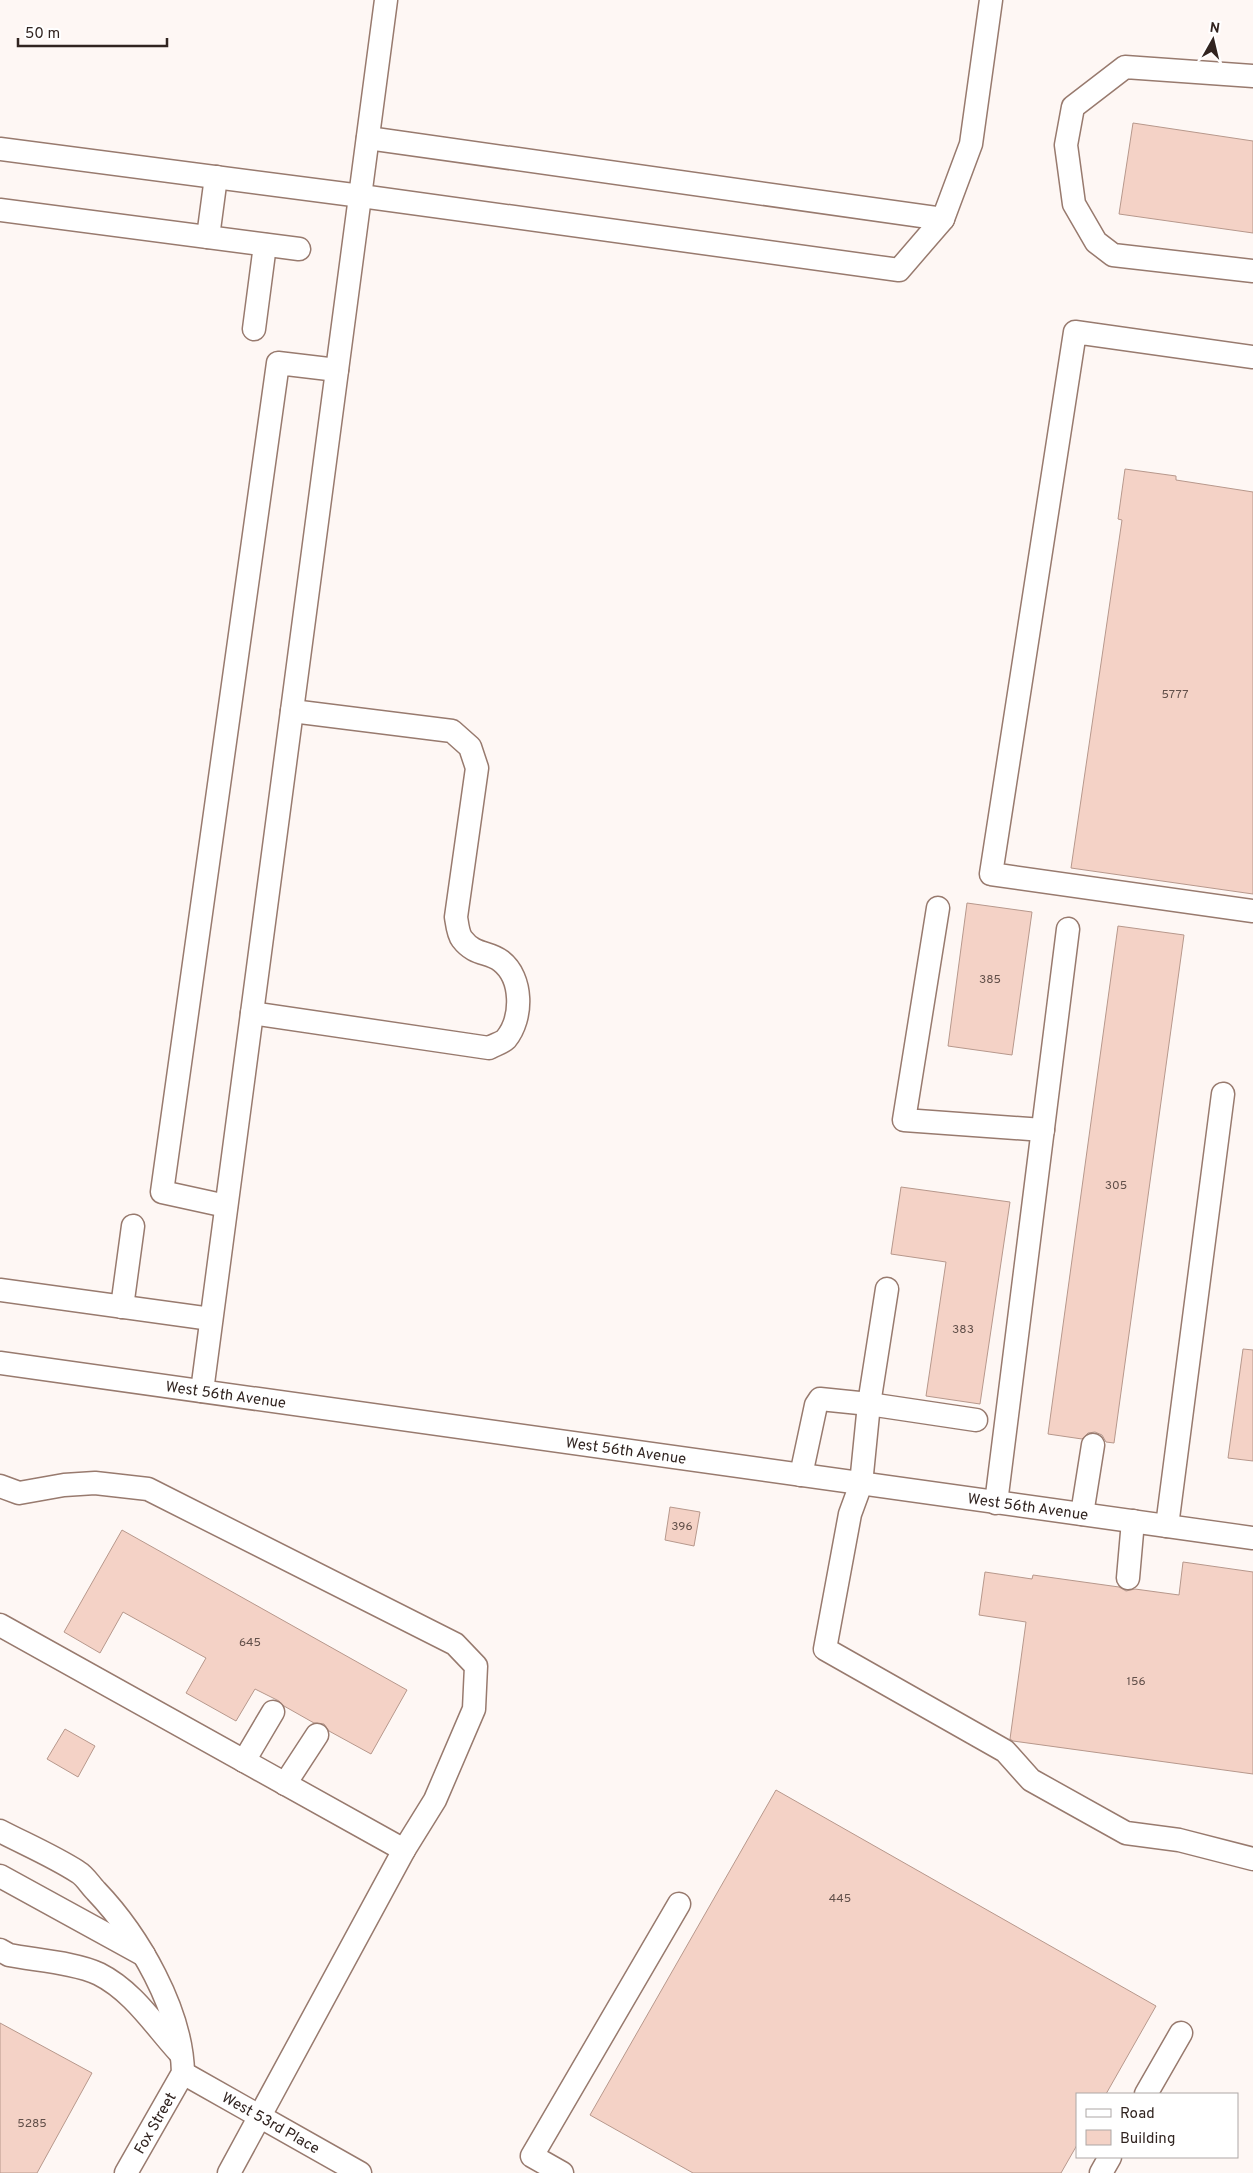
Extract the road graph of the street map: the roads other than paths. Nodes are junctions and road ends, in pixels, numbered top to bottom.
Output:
1 (386, 0) edge
2 (991, 0) edge
3 (1253, 76) edge
4 (368, 138) junction
5 (0, 149) edge
6 (216, 177) junction
7 (360, 196) junction
8 (0, 210) edge
9 (943, 219) junction
10 (208, 237) junction
11 (265, 245) junction
12 (299, 249) dead end
13 (1253, 271) edge
14 (254, 330) dead end
15 (1253, 357) edge
16 (337, 370) junction
17 (292, 711) junction
18 (938, 908) dead end
19 (1253, 911) edge
20 (1068, 929) dead end
21 (252, 1013) junction
22 (1223, 1094) dead end
23 (1043, 1130) junction
24 (226, 1206) junction
25 (133, 1226) dead end
26 (887, 1289) dead end
27 (0, 1290) edge
28 (122, 1307) junction
29 (211, 1319) junction
30 (0, 1363) edge
31 (202, 1391) junction
32 (869, 1404) junction
33 (976, 1420) dead end
34 (1093, 1445) dead end
35 (800, 1475) junction
36 (861, 1484) junction
37 (0, 1486) edge
38 (996, 1502) junction
39 (1082, 1514) junction
40 (1133, 1522) junction
41 (1167, 1526) junction
42 (1253, 1538) edge
43 (1128, 1578) dead end
44 (0, 1625) edge
45 (273, 1712) dead end
46 (317, 1735) dead end
47 (244, 1761) junction
48 (285, 1784) junction
49 (0, 1831) edge
50 (404, 1850) junction
51 (1253, 1859) edge
52 (0, 1876) edge
53 (679, 1904) dead end
54 (0, 1950) edge
55 (144, 1955) junction
56 (1181, 2033) dead end
57 (183, 2065) junction
58 (1147, 2093) edge
59 (260, 2116) junction
60 (1109, 2158) edge
61 (126, 2173) edge
62 (229, 2173) edge
63 (360, 2173) edge
64 (562, 2173) edge
65 (1101, 2173) edge

1 - 4 street
2 - 9 street
3 - 13 street
4 - 7 street
4 - 9 street
5 - 6 street
6 - 7 street
6 - 10 street
7 - 9 street
7 - 16 street
8 - 10 street
10 - 11 street
11 - 12 street
11 - 14 street
15 - 19 street
16 - 17 street
16 - 24 street
17 - 21 street
17 - 21 street
18 - 23 street
20 - 23 street
21 - 24 street
22 - 41 street
23 - 38 street
24 - 29 street
25 - 28 street
26 - 32 street
27 - 28 street
28 - 29 street
29 - 31 street
30 - 31 street, West 56th Avenue
31 - 35 street, West 56th Avenue
32 - 33 street
32 - 35 street
32 - 36 street
34 - 39 street
35 - 36 street, West 56th Avenue
36 - 38 street, West 56th Avenue
36 - 51 street
37 - 50 street
38 - 39 street, West 56th Avenue
39 - 40 street, West 56th Avenue
40 - 41 street, West 56th Avenue
40 - 43 street
41 - 42 street, West 56th Avenue
44 - 47 street
45 - 47 street
46 - 48 street
47 - 48 street
48 - 50 street
49 - 55 street
50 - 59 street
52 - 55 street
53 - 64 street
54 - 57 street, West 53rd Place
55 - 57 street
56 - 58 street
57 - 59 street, West 53rd Place
57 - 61 street, Fox Street
59 - 62 street
59 - 63 street, West 53rd Place
60 - 65 street

